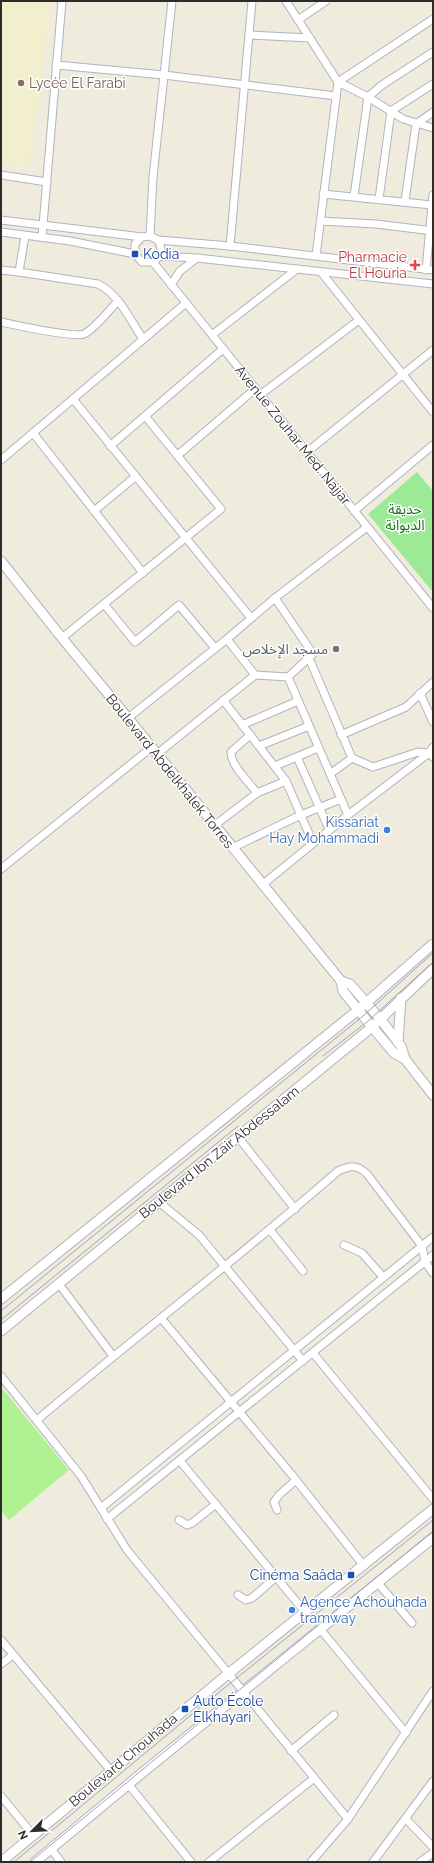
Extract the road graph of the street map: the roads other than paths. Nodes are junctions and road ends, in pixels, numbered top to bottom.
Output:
1 (62, 1) edge
2 (172, 1) edge
3 (252, 1) edge
4 (286, 1) edge
5 (326, 1) edge
6 (433, 19) edge
7 (298, 20) junction
8 (249, 35) junction
9 (310, 38) junction
10 (433, 52) edge
11 (56, 65) junction
12 (164, 75) junction
13 (338, 82) junction
14 (244, 84) junction
15 (433, 84) edge
16 (336, 96) junction
17 (368, 97) junction
18 (391, 111) junction
19 (433, 112) edge
20 (416, 124) junction
21 (433, 128) edge
22 (1, 175) edge
23 (47, 182) junction
24 (323, 194) junction
25 (433, 195) edge
26 (354, 196) junction
27 (379, 199) junction
28 (405, 201) junction
29 (432, 205) junction
30 (1, 220) edge
31 (320, 221) junction
32 (44, 224) junction
33 (432, 231) edge
34 (1, 232) edge
35 (25, 236) junction
36 (146, 236) junction
37 (42, 237) junction
38 (158, 240) junction
39 (230, 246) junction
40 (135, 254) junction
41 (160, 256) junction
42 (316, 256) junction
43 (197, 258) junction
44 (153, 262) junction
45 (297, 269) junction
46 (1, 270) edge
47 (430, 270) edge
48 (19, 272) junction
49 (321, 272) junction
50 (433, 284) edge
51 (171, 285) junction
52 (118, 301) junction
53 (186, 303) junction
54 (358, 320) junction
55 (1, 322) edge
56 (212, 335) junction
57 (143, 339) junction
58 (223, 349) junction
59 (433, 350) edge
60 (403, 375) junction
61 (256, 389) junction
62 (260, 395) junction
63 (72, 399) junction
64 (433, 412) edge
65 (145, 416) junction
66 (33, 433) junction
67 (433, 445) edge
68 (110, 446) junction
69 (307, 452) junction
70 (178, 455) junction
71 (1, 460) edge
72 (136, 477) junction
73 (94, 510) junction
74 (354, 511) junction
75 (367, 527) junction
76 (186, 539) junction
77 (1, 560) edge
78 (143, 573) junction
79 (275, 598) junction
80 (104, 604) junction
81 (433, 608) edge
82 (251, 618) junction
83 (62, 638) junction
84 (228, 639) junction
85 (215, 648) junction
86 (309, 658) junction
87 (255, 675) junction
88 (288, 677) junction
89 (433, 682) edge
90 (420, 693) junction
91 (223, 700) junction
92 (298, 701) junction
93 (128, 718) junction
94 (433, 722) edge
95 (242, 725) junction
96 (309, 726) junction
97 (341, 734) junction
98 (250, 735) junction
99 (259, 746) junction
100 (318, 748) junction
101 (154, 750) junction
102 (432, 753) edge
103 (297, 757) junction
104 (352, 758) junction
105 (275, 766) junction
106 (330, 774) junction
107 (286, 781) junction
108 (257, 793) junction
109 (341, 799) junction
110 (319, 807) junction
111 (301, 815) junction
112 (348, 815) junction
113 (215, 826) junction
114 (329, 829) junction
115 (313, 843) junction
116 (232, 848) junction
117 (1, 868) edge
118 (262, 885) junction
119 (433, 944) edge
120 (433, 969) edge
121 (340, 981) junction
122 (401, 998) junction
123 (366, 1003) junction
124 (358, 1010) junction
125 (381, 1020) junction
126 (372, 1027) junction
127 (398, 1042) junction
128 (405, 1059) junction
129 (433, 1095) edge
130 (238, 1137) junction
131 (159, 1202) junction
132 (295, 1209) junction
133 (270, 1230) junction
134 (433, 1237) edge
135 (344, 1245) dead end
136 (422, 1246) junction
137 (433, 1255) edge
138 (425, 1262) junction
139 (225, 1266) junction
140 (303, 1271) dead end
141 (433, 1273) edge
142 (384, 1278) junction
143 (59, 1284) junction
144 (1, 1299) edge
145 (161, 1318) junction
146 (1, 1331) edge
147 (294, 1351) junction
148 (313, 1353) junction
149 (113, 1356) junction
150 (303, 1361) junction
151 (1, 1376) edge
152 (232, 1402) junction
153 (240, 1412) junction
154 (37, 1420) junction
155 (180, 1460) junction
156 (296, 1480) junction
157 (433, 1499) edge
158 (216, 1504) junction
159 (101, 1508) junction
160 (433, 1509) edge
161 (277, 1510) dead end
162 (107, 1519) junction
163 (179, 1520) dead end
164 (433, 1538) edge
165 (364, 1566) junction
166 (276, 1577) junction
167 (377, 1582) junction
168 (238, 1595) dead end
169 (305, 1612) junction
170 (412, 1623) dead end
171 (321, 1630) junction
172 (1, 1640) edge
173 (13, 1655) junction
174 (1, 1664) edge
175 (228, 1674) junction
176 (433, 1691) edge
177 (243, 1692) junction
178 (334, 1715) dead end
179 (406, 1733) junction
180 (291, 1751) junction
181 (111, 1771) junction
182 (313, 1778) junction
183 (433, 1781) edge
184 (129, 1785) junction
185 (1, 1796) edge
186 (348, 1819) junction
187 (406, 1819) junction
188 (33, 1835) junction
189 (433, 1847) edge
190 (51, 1849) junction
191 (433, 1853) edge
192 (1, 1862) edge
193 (35, 1862) edge
194 (61, 1862) edge
195 (191, 1862) edge
196 (209, 1862) edge
197 (311, 1862) edge
198 (373, 1862) edge
199 (420, 1862) edge

1 - 11 street
2 - 12 street
3 - 8 street
4 - 7 street
5 - 7 street
6 - 13 street
7 - 9 street
8 - 9 street
8 - 14 street
9 - 13 street
10 - 17 street
11 - 12 street
11 - 23 street
12 - 14 street
12 - 36 street
13 - 16 street
13 - 17 street
14 - 16 street
14 - 39 street
15 - 18 street
16 - 24 street
17 - 18 street
17 - 26 street
18 - 20 street
18 - 27 street
19 - 20 street
20 - 21 street
20 - 28 street
22 - 23 street
23 - 32 street
24 - 26 street
24 - 31 street
25 - 29 street
26 - 27 street
27 - 28 street
28 - 29 street
29 - 33 street
30 - 32 street
31 - 33 street
31 - 42 street
32 - 36 street
32 - 37 street
33 - 47 street
34 - 35 street
35 - 37 street
35 - 48 street
36 - 38 street
36 - 40 street
37 - 40 street
38 - 39 street
38 - 41 street
39 - 42 street
40 - 44 street
41 - 43 street
41 - 44 street
42 - 47 street
43 - 45 street
43 - 51 street
44 - 51 street, Avenue Zouhar Med. Najjar
45 - 49 street
45 - 56 street
46 - 48 street
48 - 52 street
49 - 50 street
49 - 54 street
51 - 53 street, Avenue Zouhar Med. Najjar
52 - 55 street
52 - 57 street
53 - 56 street, Avenue Zouhar Med. Najjar
53 - 57 street
54 - 60 street
54 - 62 street
56 - 58 street, Avenue Zouhar Med. Najjar
57 - 63 street
58 - 61 street, Avenue Zouhar Med. Najjar
58 - 65 street
59 - 60 street
60 - 64 street
60 - 69 street
61 - 62 street, Avenue Zouhar Med. Najjar
61 - 70 street
62 - 69 street, Avenue Zouhar Med. Najjar
63 - 66 street
63 - 68 street
65 - 68 street
65 - 70 street
66 - 71 street
66 - 73 street
67 - 74 street
68 - 72 street
69 - 74 street, Avenue Zouhar Med. Najjar
70 - 76 street
72 - 73 street
72 - 76 street
73 - 78 street
74 - 75 street, Avenue Zouhar Med. Najjar
75 - 79 street
75 - 81 street, Avenue Zouhar Med. Najjar
76 - 78 street
76 - 82 street
77 - 83 street, Boulevard Abdelkhalek Torres
78 - 80 street
79 - 82 street
79 - 86 street
80 - 83 street
80 - 85 street
82 - 84 street
83 - 93 street, Boulevard Abdelkhalek Torres
84 - 85 street
84 - 87 street
85 - 93 street
86 - 88 street
86 - 97 street
87 - 88 street
87 - 91 street
88 - 92 street
89 - 90 street
90 - 94 street
90 - 97 street
91 - 95 street
91 - 101 street
92 - 95 street
92 - 96 street
93 - 101 street, Boulevard Abdelkhalek Torres
95 - 98 street
96 - 99 street
96 - 100 street
97 - 104 street
98 - 99 street
98 - 108 street
99 - 105 street
100 - 103 street
100 - 106 street
101 - 113 street, Boulevard Abdelkhalek Torres
101 - 117 street
102 - 104 street
102 - 112 street
103 - 105 street
103 - 110 street
104 - 106 street
105 - 107 street
106 - 109 street
107 - 108 street
107 - 111 street
108 - 113 street
109 - 110 street
109 - 112 street
110 - 111 street
110 - 114 street
111 - 115 street
111 - 116 street
112 - 114 street
113 - 116 street, Boulevard Abdelkhalek Torres
114 - 115 street
115 - 118 street
116 - 118 street, Boulevard Abdelkhalek Torres
118 - 121 street, Boulevard Abdelkhalek Torres
119 - 123 street, Boulevard Ibn Zair Abdessalam
120 - 122 street, Boulevard Ibn Zair Abdessalam
121 - 123 street, Boulevard Abdelkhalek Torres
121 - 124 street, Boulevard Abdelkhalek Torres
122 - 125 street, Boulevard Ibn Zair Abdessalam
122 - 127 street
123 - 124 street, Boulevard Ibn Zair Abdessalam
123 - 125 street, Boulevard Abdelkhalek Torres
124 - 126 street, Boulevard Abdelkhalek Torres
124 - 144 street, Boulevard Ibn Zair Abdessalam
125 - 126 street, Boulevard Ibn Zair Abdessalam
125 - 127 street, Boulevard Abdelkhalek Torres
126 - 128 street, Boulevard Abdelkhalek Torres
126 - 130 street, Boulevard Ibn Zair Abdessalam
127 - 128 street, Boulevard Abdelkhalek Torres
128 - 129 street, Boulevard Abdelkhalek Torres
130 - 131 street, Boulevard Ibn Zair Abdessalam
130 - 132 street
131 - 139 street
131 - 143 street, Boulevard Ibn Zair Abdessalam
132 - 133 street
132 - 136 street
133 - 139 street
133 - 140 street
134 - 136 street
135 - 142 street
136 - 138 street
136 - 142 street
137 - 138 street
138 - 141 street
138 - 148 street
139 - 145 street
139 - 147 street
142 - 147 street
143 - 146 street, Boulevard Ibn Zair Abdessalam
143 - 149 street
145 - 149 street
145 - 152 street
147 - 150 street
147 - 152 street
148 - 150 street
148 - 157 street
149 - 154 street
150 - 153 street
151 - 154 street
152 - 153 street
152 - 159 street
153 - 155 street
153 - 156 street
154 - 159 street
155 - 158 street
155 - 162 street
156 - 161 street
156 - 165 street
158 - 163 street
158 - 166 street
159 - 162 street
160 - 165 street, Boulevard Chouhada
162 - 175 street
164 - 167 street, Boulevard Chouhada
165 - 169 street, Boulevard Chouhada
166 - 168 street
166 - 169 street
167 - 170 street
167 - 171 street, Boulevard Chouhada
169 - 175 street, Boulevard Chouhada
171 - 177 street, Boulevard Chouhada
171 - 179 street
172 - 173 street
173 - 174 street
173 - 181 street
175 - 177 street
175 - 181 street, Boulevard Chouhada
176 - 179 street
177 - 180 street
177 - 184 street, Boulevard Chouhada
178 - 180 street
179 - 186 street
180 - 182 street
181 - 188 street, Boulevard Chouhada
182 - 186 street
182 - 196 street
183 - 187 street
184 - 190 street, Boulevard Chouhada
184 - 195 street
185 - 188 street
186 - 197 street
187 - 189 street
187 - 198 street
188 - 192 street, Boulevard Chouhada
190 - 193 street, Boulevard Chouhada
190 - 194 street
191 - 199 street

